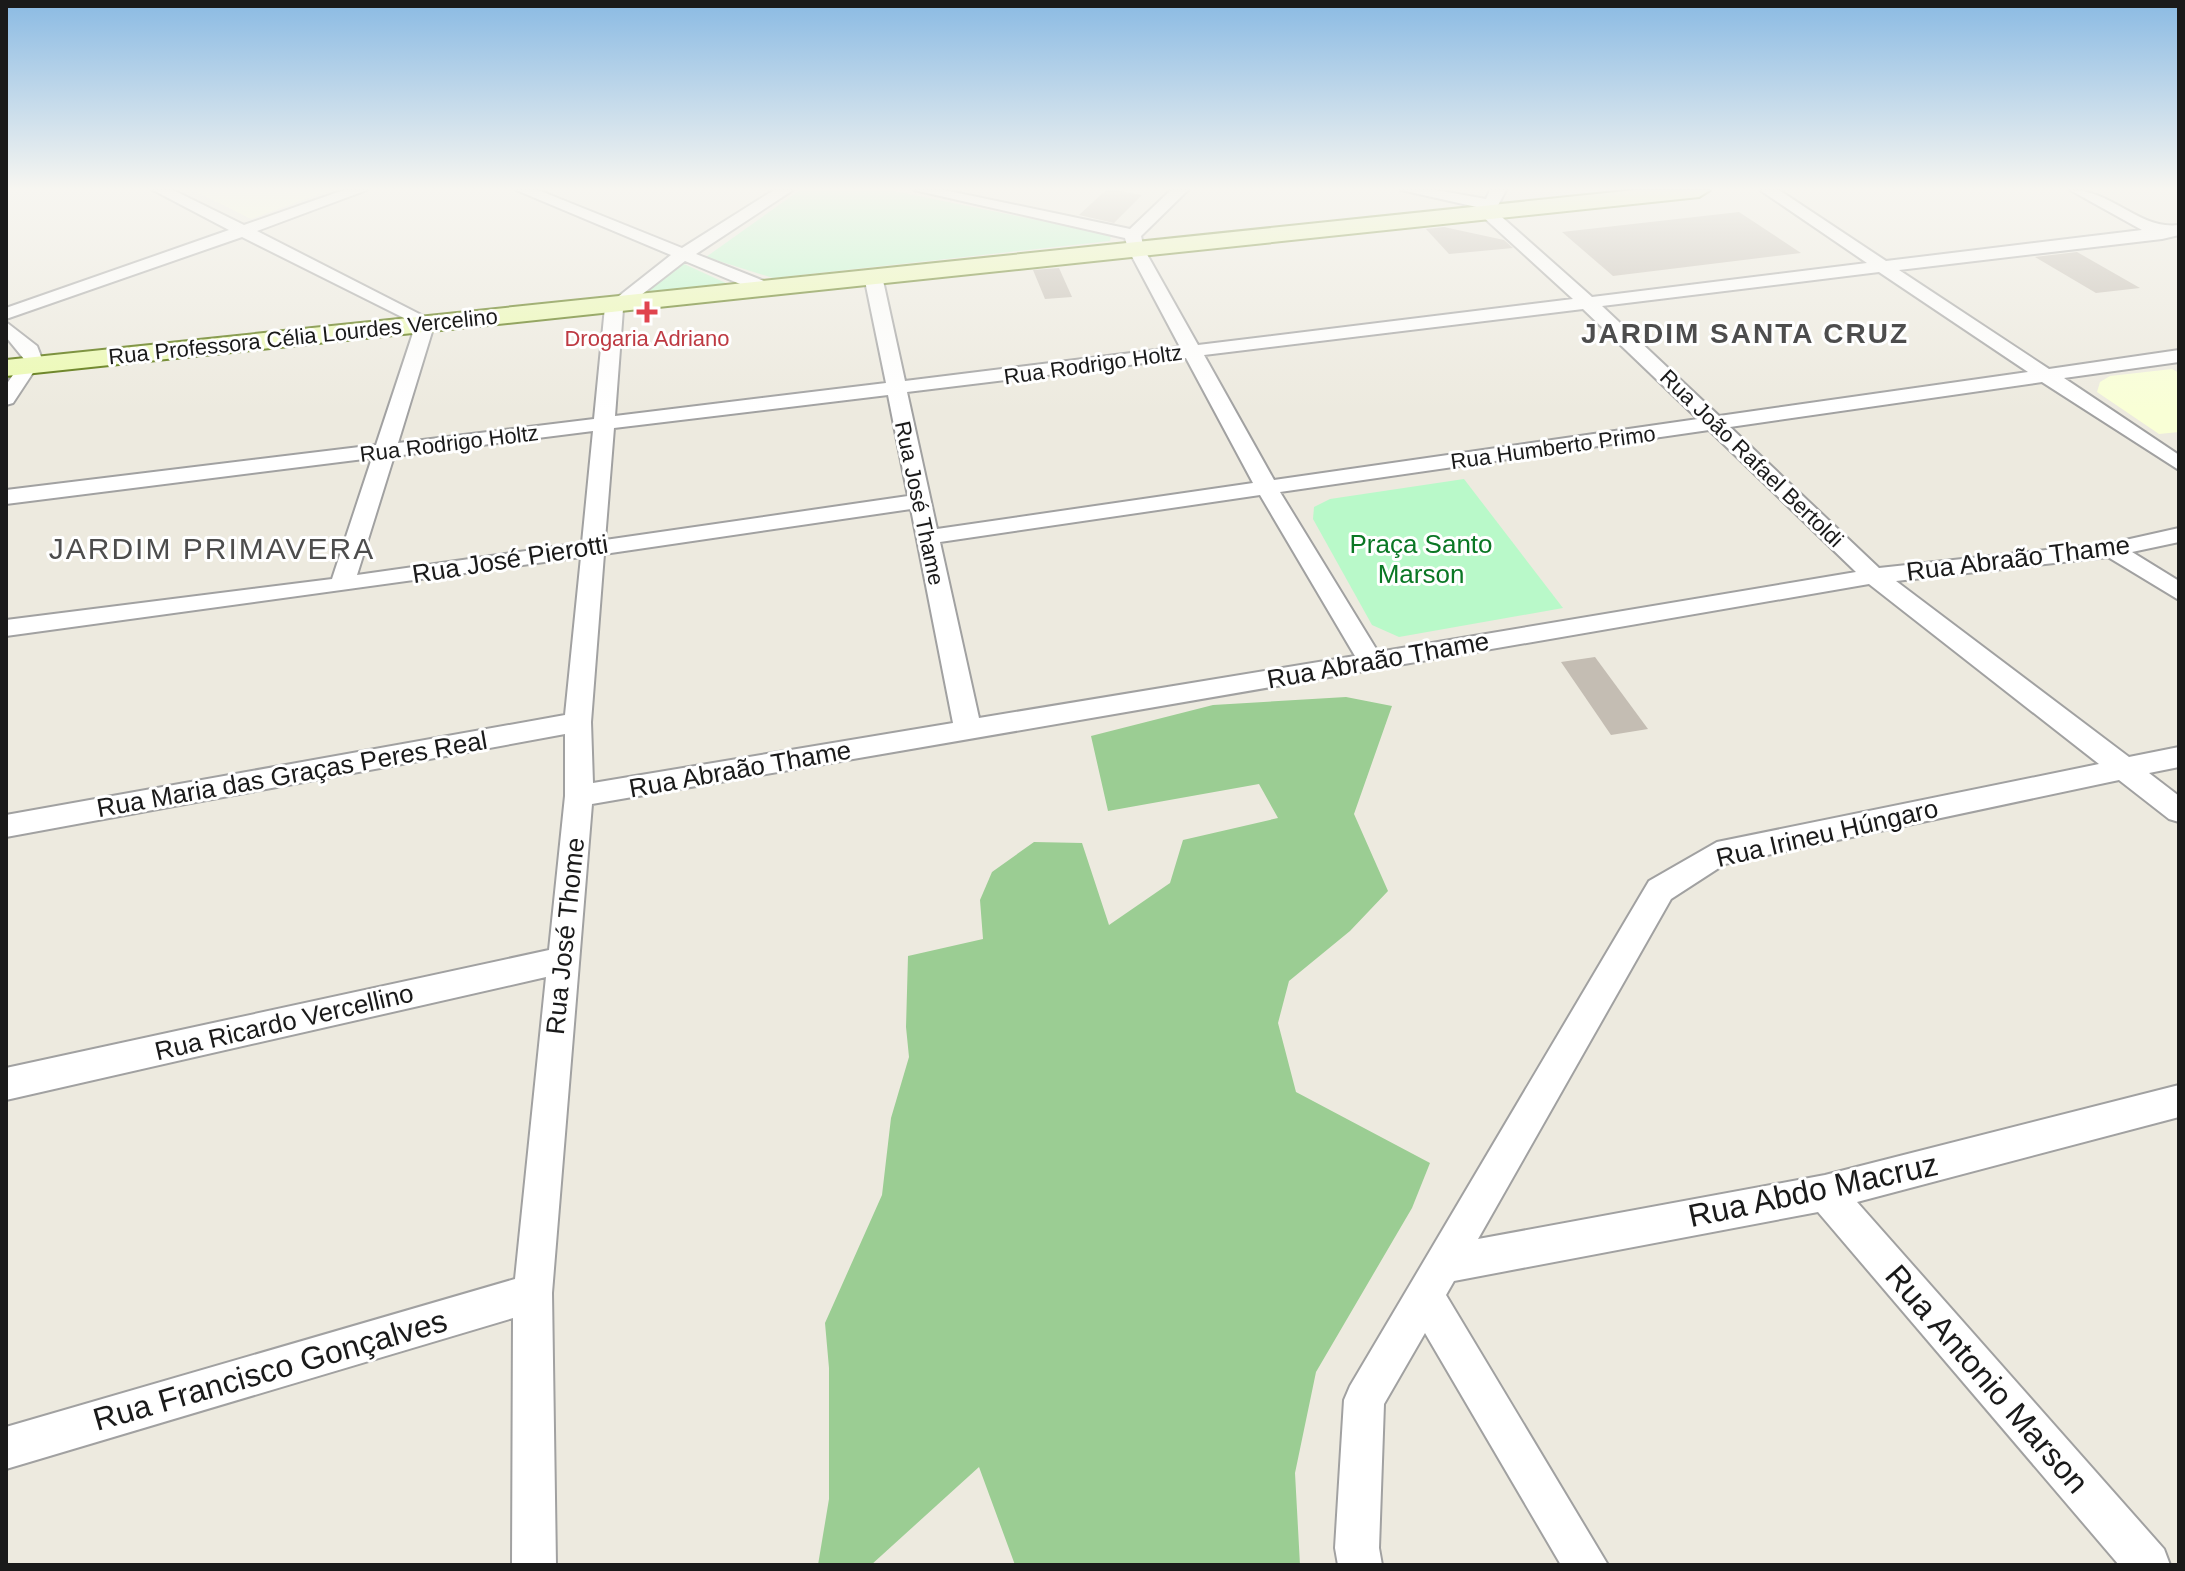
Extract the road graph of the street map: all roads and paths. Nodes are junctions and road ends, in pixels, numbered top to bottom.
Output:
1 (150, 263) edge
2 (307, 263) edge
3 (671, 263) edge
4 (703, 263) edge
5 (971, 263) edge
6 (1146, 263) edge
7 (1551, 263) edge
8 (1879, 263) edge
9 (1905, 263) edge
10 (1883, 266) junction
11 (873, 276) junction
12 (763, 287) junction
13 (1588, 303) junction
14 (614, 307) junction
15 (6, 314) edge
16 (426, 322) junction
17 (6, 327) edge
18 (1191, 351) junction
19 (2179, 356) edge
20 (18, 367) edge
21 (2046, 375) junction
22 (896, 390) junction
23 (6, 399) edge
24 (1716, 423) junction
25 (606, 424) junction
26 (385, 451) junction
27 (2179, 464) edge
28 (1268, 490) junction
29 (6, 497) edge
30 (918, 501) junction
31 (2179, 535) edge
32 (927, 537) junction
33 (591, 546) junction
34 (2112, 550) junction
35 (1874, 576) junction
36 (342, 585) junction
37 (2179, 592) edge
38 (6, 628) edge
39 (1371, 661) junction
40 (578, 722) junction
41 (968, 730) junction
42 (2179, 757) edge
43 (2120, 768) junction
44 (579, 796) junction
45 (2179, 811) edge
46 (6, 826) edge
47 (562, 960) junction
48 (6, 1084) edge
49 (2175, 1108) edge
50 (1825, 1193) junction
51 (1433, 1280) junction
52 (533, 1293) junction
53 (6, 1448) edge
54 (534, 1565) edge
55 (1360, 1565) edge
56 (1586, 1565) edge
57 (2148, 1565) edge

1 - 15 street
2 - 16 street
3 - 14 street
4 - 12 street
5 - 11 main road, Rua Professora Célia Lourdes Vercelino
6 - 18 street
7 - 13 street, Rua João Rafael Bertoldi
8 - 10 street
9 - 10 street, Rua Rodrigo Holtz
10 - 13 street, Rua Rodrigo Holtz
10 - 21 street
11 - 12 main road, Rua Professora Célia Lourdes Vercelino
11 - 22 street, Rua José Thame
12 - 14 main road, Rua Professora Célia Lourdes Vercelino
13 - 18 street, Rua Rodrigo Holtz
13 - 24 street, Rua João Rafael Bertoldi
14 - 16 main road, Rua Professora Célia Lourdes Vercelino
14 - 25 street, Rua José Thome
16 - 20 main road, Rua Professora Célia Lourdes Vercelino
16 - 26 street
17 - 20 street
18 - 22 street, Rua Rodrigo Holtz
18 - 28 street
19 - 21 street, Rua Humberto Primo
20 - 23 street
21 - 24 street, Rua Humberto Primo
21 - 27 street
22 - 25 street, Rua Rodrigo Holtz
22 - 30 street, Rua José Thame
24 - 28 street, Rua Humberto Primo
24 - 35 street, Rua João Rafael Bertoldi
25 - 26 street, Rua Rodrigo Holtz
25 - 33 street, Rua José Thome
26 - 29 street, Rua Rodrigo Holtz
26 - 36 street
28 - 32 street, Rua Humberto Primo
28 - 39 street
30 - 32 street, Rua José Thame
30 - 33 street, Rua José Pierotti
31 - 34 street, Rua Abraão Thame
32 - 41 street, Rua José Thame
33 - 36 street, Rua José Pierotti
33 - 40 street, Rua José Thome
34 - 35 street, Rua Abraão Thame
34 - 37 street
35 - 39 street, Rua Abraão Thame
35 - 43 street, Rua João Rafael Bertoldi
36 - 38 street, Rua José Pierotti
39 - 41 street, Rua Abraão Thame
40 - 44 street, Rua José Thome
40 - 46 street, Rua Maria das Graças Peres Real
41 - 44 street, Rua Abraão Thame
42 - 43 street, Rua Irineu Húngaro
43 - 45 street, Rua João Rafael Bertoldi
43 - 51 street, Rua Irineu Húngaro
44 - 47 street, Rua José Thome
47 - 48 street, Rua Ricardo Vercellino
47 - 52 street, Rua José Thome
49 - 50 street, Rua Abdo Macruz
50 - 51 street, Rua Abdo Macruz
50 - 57 street, Rua Antonio Marson
51 - 55 street, Rua Irineu Húngaro
51 - 56 street
52 - 53 street, Rua Francisco Gonçalves
52 - 54 street, Rua José Thome

